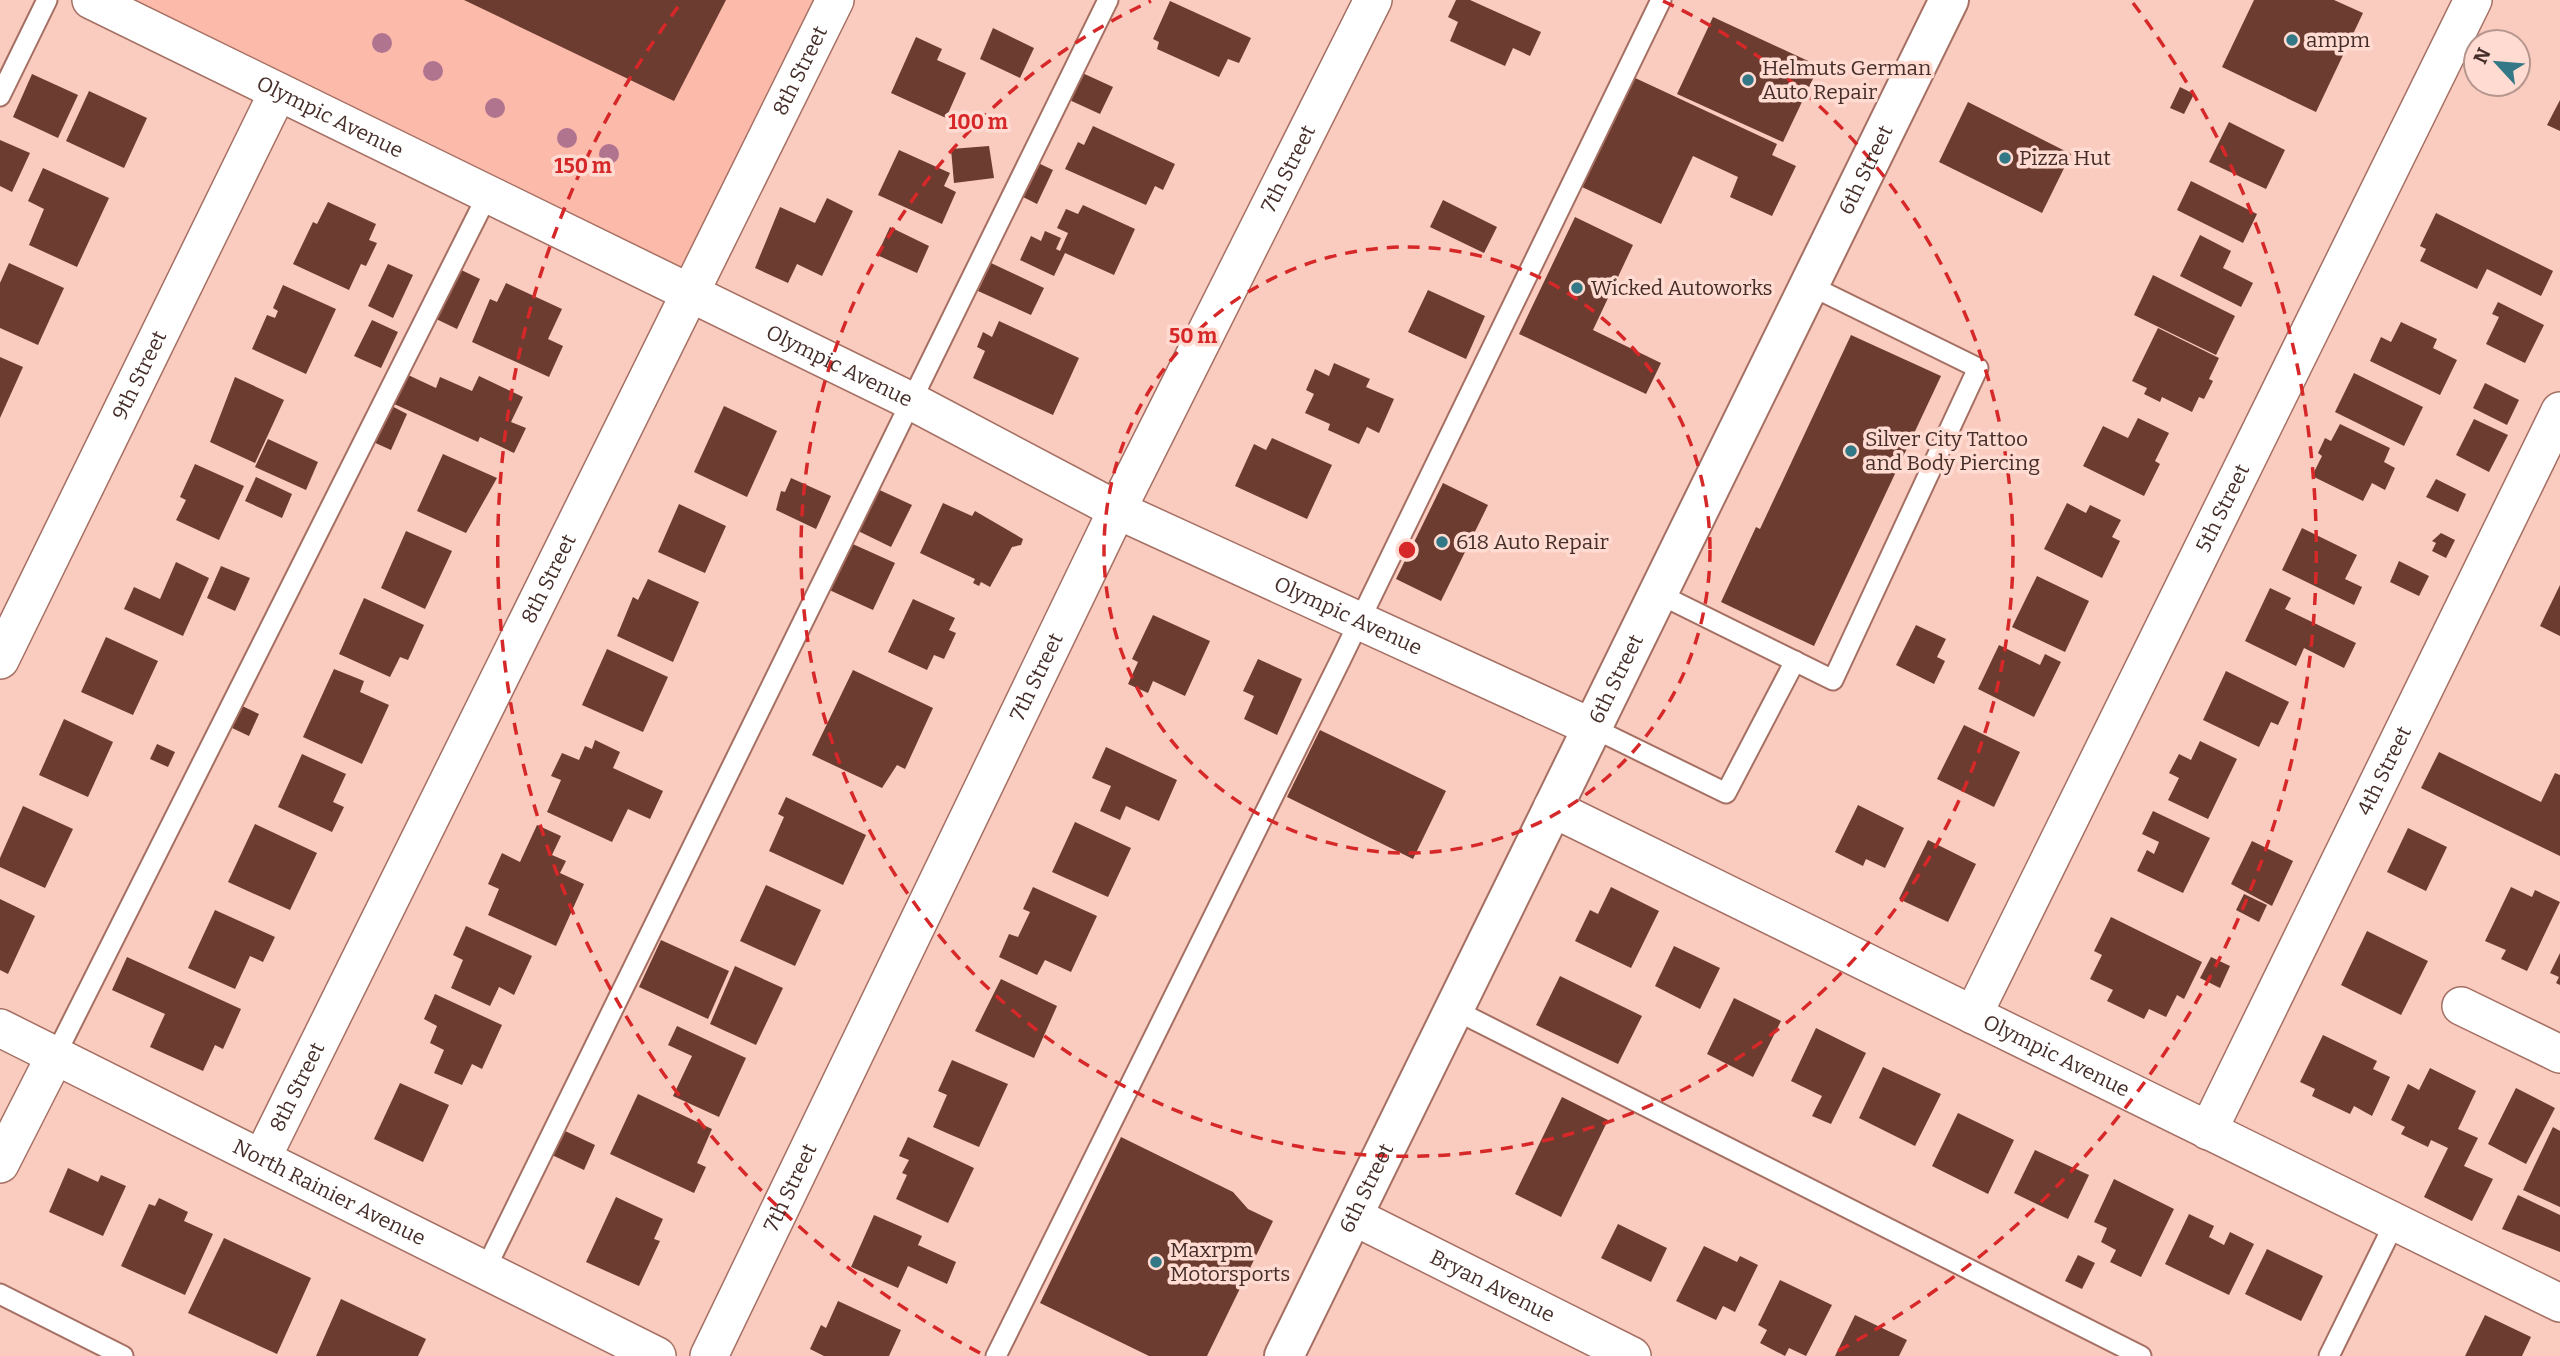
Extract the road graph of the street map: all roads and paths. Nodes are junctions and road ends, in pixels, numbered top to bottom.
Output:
1 (47, 0) edge
2 (91, 0) edge
3 (835, 0) edge
4 (1108, 0) edge
5 (1373, 0) edge
6 (1661, 0) edge
7 (1949, 0) edge
8 (2473, 0) edge
9 (278, 92) junction
10 (0, 96) edge
11 (488, 194) junction
12 (1809, 285) junction
13 (690, 293) junction
14 (911, 401) junction
15 (2560, 411) edge
16 (1117, 510) junction
17 (1657, 593) junction
18 (1359, 621) junction
19 (0, 660) edge
20 (1795, 661) junction
21 (1591, 727) junction
22 (1552, 808) junction
23 (2460, 1006) dead end
24 (1453, 1009) junction
25 (1973, 1015) junction
26 (0, 1028) edge
27 (56, 1054) junction
28 (2560, 1054) edge
29 (2208, 1130) junction
30 (262, 1156) junction
31 (0, 1164) edge
32 (1353, 1216) junction
33 (2396, 1222) junction
34 (485, 1270) junction
35 (0, 1294) edge
36 (2560, 1303) edge
37 (123, 1356) edge
38 (657, 1356) edge
39 (709, 1356) edge
40 (996, 1356) edge
41 (1284, 1356) edge
42 (1632, 1356) edge
43 (2141, 1356) edge
44 (2329, 1356) edge

1 - 10 lane
2 - 9 street, Olympic Avenue
3 - 13 street, 8th Street
4 - 14 lane
5 - 16 street, 7th Street
6 - 18 lane
7 - 12 main road, 6th Street
8 - 25 street, 5th Street
9 - 11 street, Olympic Avenue
9 - 19 street, 9th Street
11 - 13 street, Olympic Avenue
11 - 27 lane
12 - 17 main road, 6th Street
12 - 20 lane
13 - 14 street, Olympic Avenue
13 - 30 street, 8th Street
14 - 16 street, Olympic Avenue
14 - 34 lane
15 - 29 street, 4th Street
16 - 18 street, Olympic Avenue
16 - 39 street, 7th Street
17 - 20 lane
17 - 21 main road, 6th Street
18 - 21 street, Olympic Avenue
18 - 40 lane
20 - 21 lane
21 - 22 main road, 6th Street
22 - 24 main road, 6th Street
22 - 25 street, Olympic Avenue
23 - 28 street
24 - 32 main road, 6th Street
24 - 43 lane
25 - 29 street, Olympic Avenue
26 - 27 street, North Rainier Avenue
27 - 30 street, North Rainier Avenue
27 - 31 street
29 - 33 street, Olympic Avenue
30 - 34 street, North Rainier Avenue
32 - 41 main road, 6th Street
32 - 42 street, Bryan Avenue
33 - 36 street, Olympic Avenue
33 - 44 lane
34 - 38 street, North Rainier Avenue
35 - 37 lane

